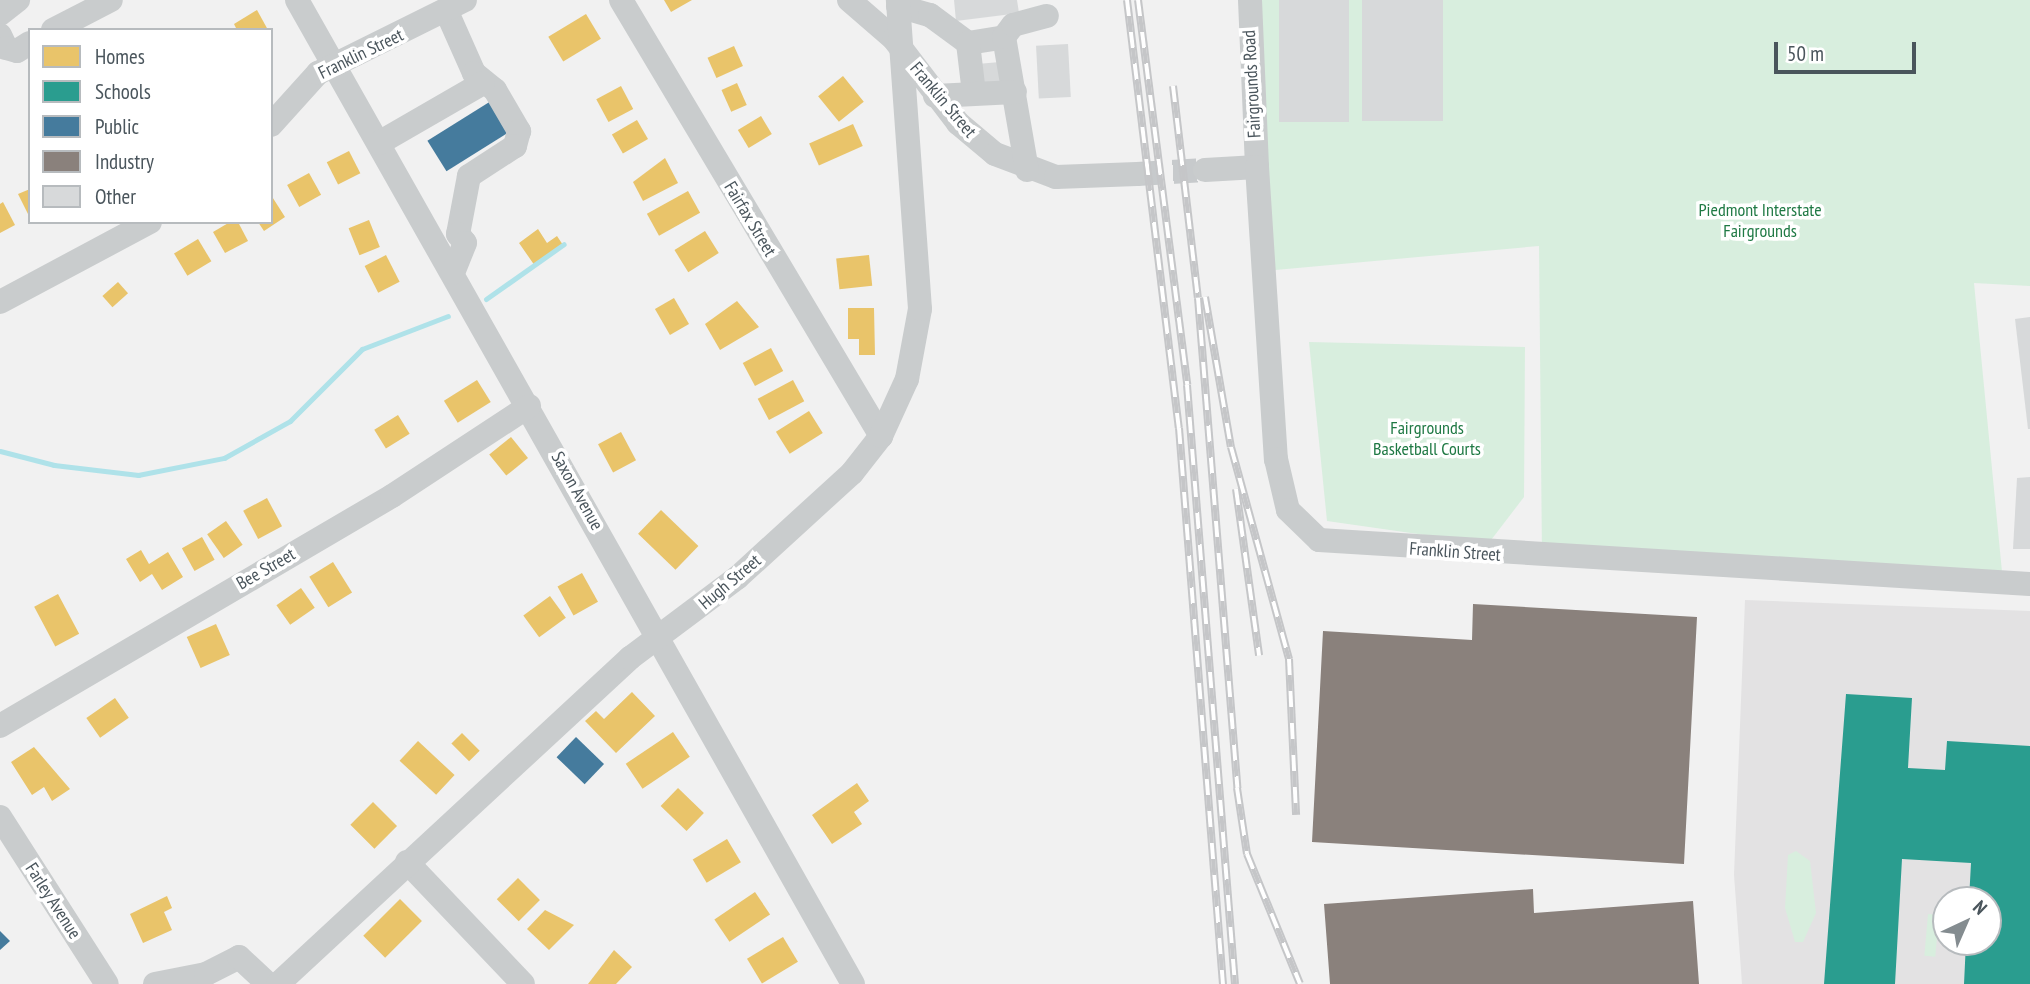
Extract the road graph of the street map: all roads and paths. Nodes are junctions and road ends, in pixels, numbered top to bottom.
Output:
1 (18, 0) edge
2 (111, 0) edge
3 (297, 0) edge
4 (621, 0) edge
5 (849, 0) edge
6 (1250, 0) edge
7 (898, 3) edge
8 (455, 5) edge
9 (0, 15) edge
10 (1047, 16) dead end
11 (57, 28) edge
12 (0, 35) edge
13 (1004, 37) junction
14 (968, 43) junction
15 (28, 44) edge
16 (902, 49) junction
17 (336, 67) junction
18 (483, 83) junction
19 (1015, 92) junction
20 (974, 93) junction
21 (935, 96) junction
22 (273, 123) edge
23 (379, 144) junction
24 (1257, 167) junction
25 (1027, 170) junction
26 (1205, 170) tunnel mouth
27 (1137, 174) tunnel mouth
28 (146, 224) edge
29 (453, 273) junction
30 (0, 302) edge
31 (529, 406) junction
32 (881, 436) junction
33 (2030, 584) edge
34 (660, 636) junction
35 (0, 726) edge
36 (0, 817) edge
37 (408, 863) junction
38 (208, 979) edge
39 (107, 984) edge
40 (155, 984) edge
41 (268, 984) edge
42 (278, 984) edge
43 (523, 984) edge
44 (853, 984) edge

1 - 9 street
2 - 11 street
3 - 17 street, Saxon Avenue
4 - 32 street, Fairfax Street
5 - 16 street, Franklin Street
6 - 24 street, Fairgrounds Road
7 - 14 street
7 - 16 street, Hugh Street
8 - 17 street, Franklin Street
8 - 18 street
10 - 13 street
12 - 15 street
13 - 14 street
13 - 19 street
14 - 20 street
16 - 21 street, Franklin Street
16 - 32 street, Hugh Street
17 - 22 street, Franklin Street
17 - 23 street, Saxon Avenue
18 - 23 street
18 - 29 street
19 - 20 street
19 - 25 street
20 - 21 street
21 - 25 street, Franklin Street
23 - 29 street, Saxon Avenue
24 - 26 street
24 - 33 street, Franklin Street
25 - 27 street, Franklin Street
28 - 30 street
29 - 31 street, Saxon Avenue
31 - 34 street, Saxon Avenue
31 - 35 street, Bee Street
32 - 34 street, Hugh Street
34 - 37 street, Hugh Street
34 - 44 street, Saxon Avenue
36 - 39 street, Farley Avenue
37 - 42 street, Hugh Street
37 - 43 street
38 - 40 street
38 - 41 street

